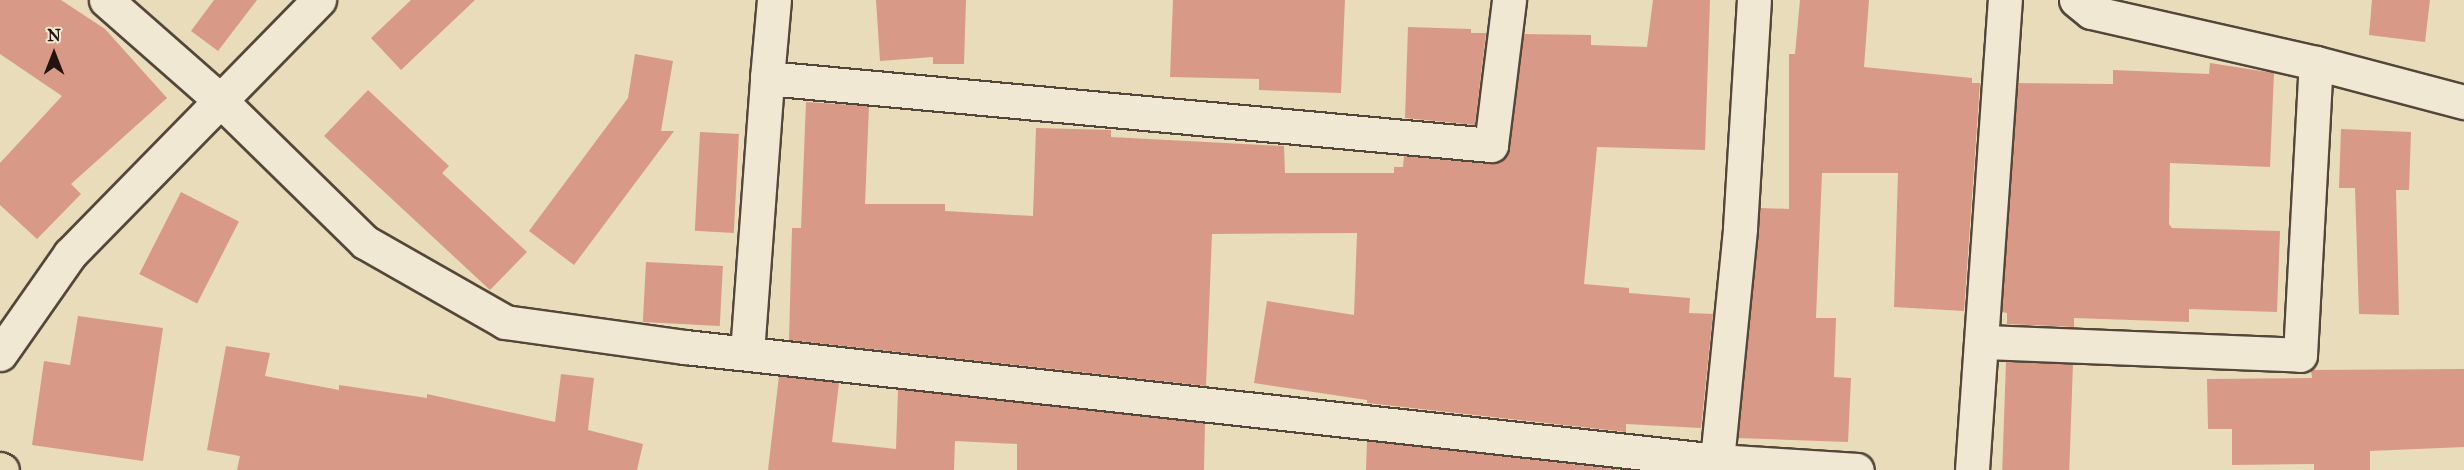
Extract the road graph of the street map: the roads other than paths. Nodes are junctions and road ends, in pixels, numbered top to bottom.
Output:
1 (106, 0) edge
2 (319, 0) edge
3 (774, 0) edge
4 (1509, 0) edge
5 (1755, 0) edge
6 (2005, 0) edge
7 (2076, 0) edge
8 (2316, 63) junction
9 (767, 78) junction
10 (222, 102) junction
11 (2464, 102) edge
12 (1983, 342) junction
13 (747, 353) junction
14 (0, 354) edge
15 (1717, 466) edge
16 (1857, 470) edge
17 (1972, 470) edge

1 - 10 street
2 - 10 street
3 - 9 street
4 - 9 street
5 - 15 street
6 - 12 street
7 - 8 street
8 - 11 street
8 - 12 street
9 - 13 street
10 - 13 street
10 - 14 street
12 - 17 street
13 - 15 street
15 - 16 street

